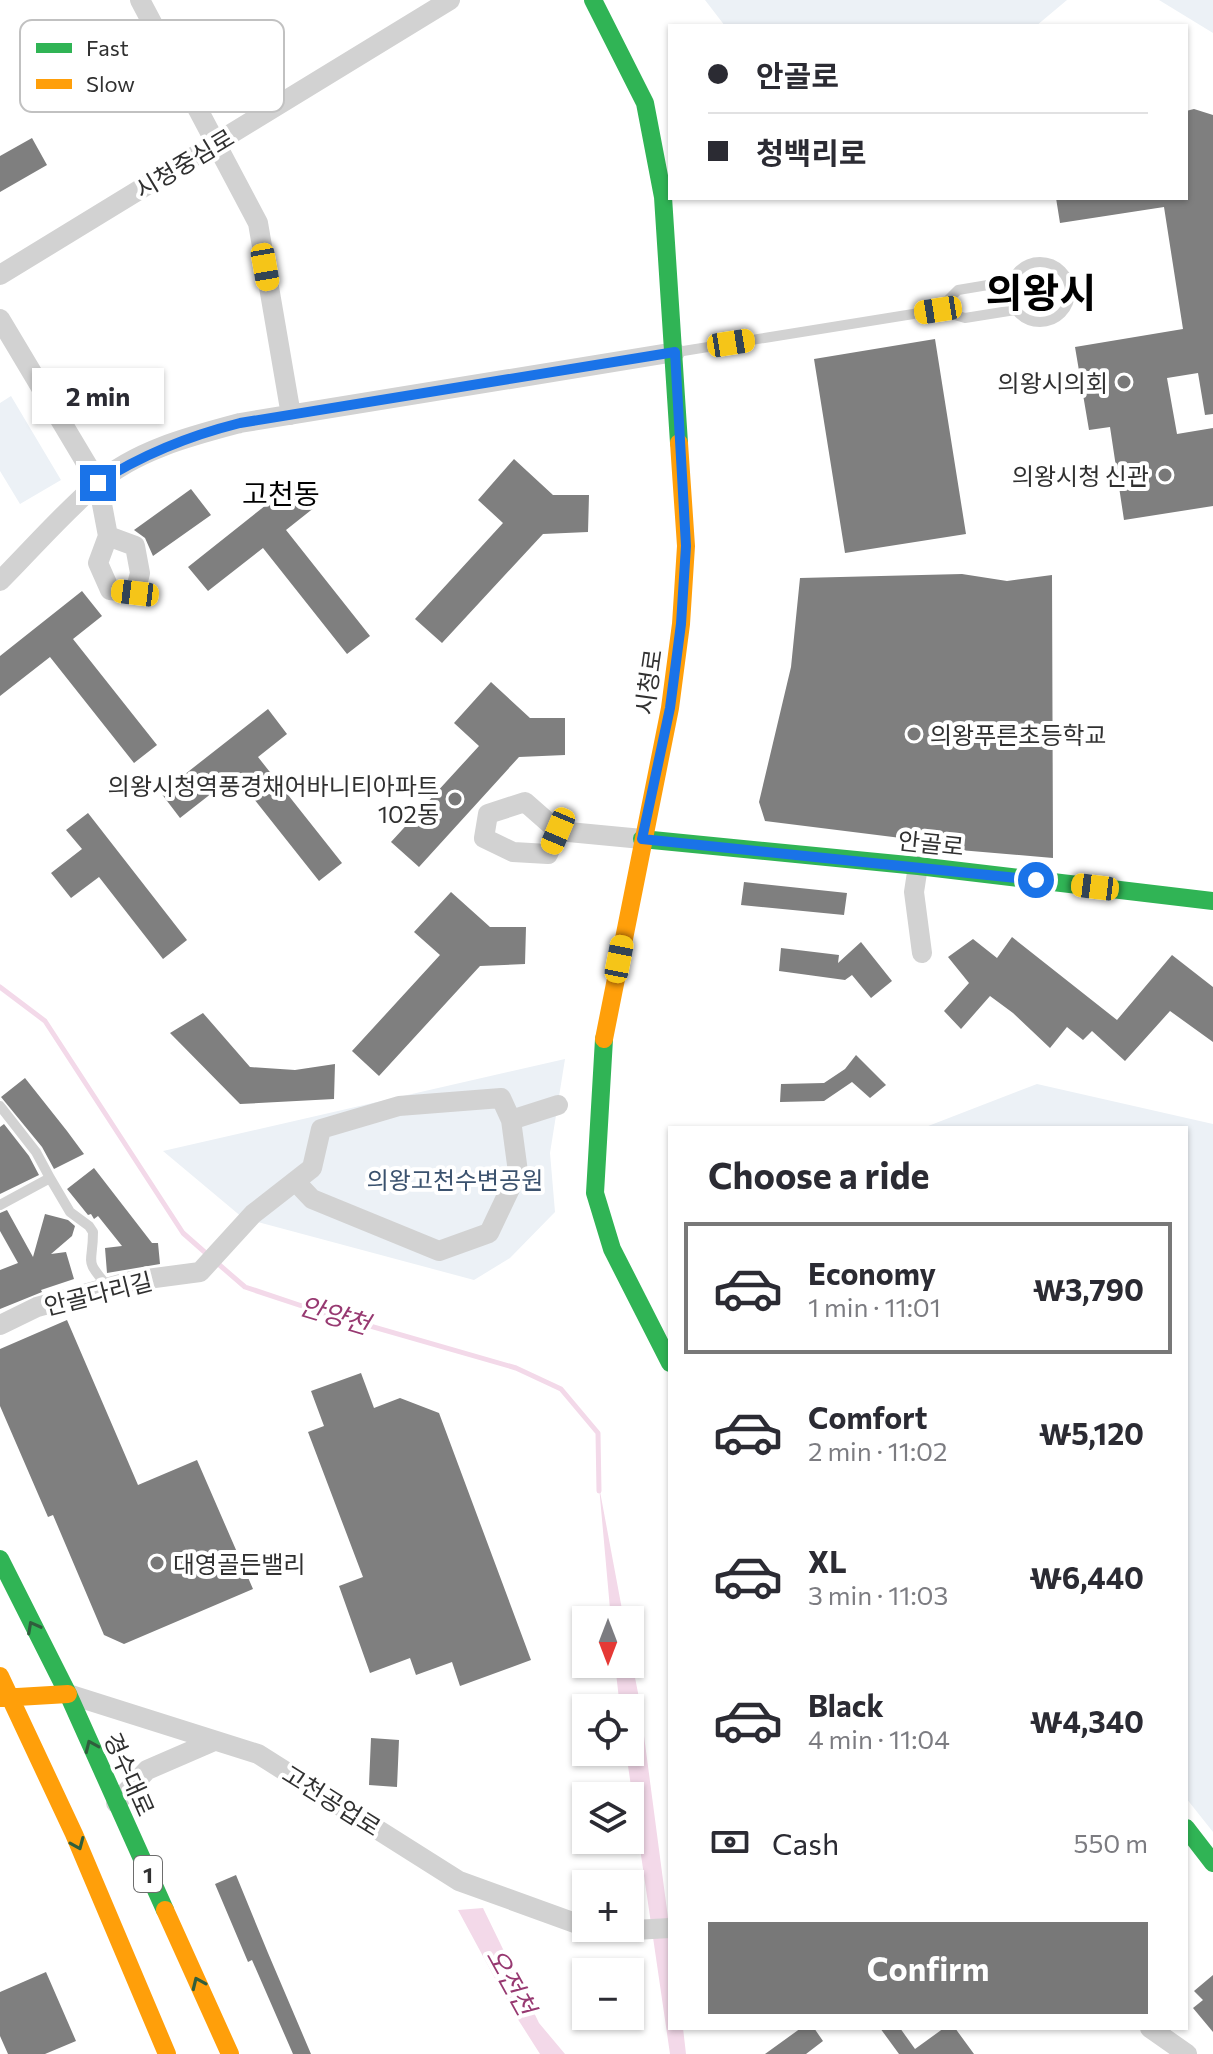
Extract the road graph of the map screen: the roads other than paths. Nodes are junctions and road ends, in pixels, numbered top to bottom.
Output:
1 (140, 0) edge
2 (450, 0) edge
3 (593, 0) edge
4 (150, 20) edge
5 (284, 102) edge
6 (198, 112) edge
7 (267, 112) edge
8 (215, 144) junction
9 (0, 275) edge
10 (1012, 281) junction
11 (938, 310) junction
12 (1015, 310) junction
13 (0, 319) edge
14 (675, 352) junction
15 (291, 415) junction
16 (98, 483) junction
17 (108, 536) dead end
18 (0, 581) edge
19 (558, 831) dead end
20 (642, 839) junction
21 (918, 866) junction
22 (1213, 901) edge
23 (922, 953) dead end
24 (558, 1105) dead end
25 (0, 1106) edge
26 (511, 1120) junction
27 (50, 1178) junction
28 (295, 1181) junction
29 (0, 1205) edge
30 (108, 1287) junction
31 (0, 1325) edge
32 (668, 1359) edge
33 (0, 1559) edge
34 (0, 1676) edge
35 (68, 1694) junction
36 (5, 1697) edge
37 (214, 1741) junction
38 (116, 1803) junction
39 (1188, 1831) edge
40 (1213, 1863) edge
41 (572, 1922) edge
42 (668, 1928) edge
43 (644, 1929) edge
44 (1153, 2030) edge
45 (167, 2054) edge
46 (230, 2054) edge
47 (1187, 2054) edge

1 - 4 street
2 - 5 street, 시청중심로
3 - 14 street, 시청로
6 - 8 street
7 - 8 street, 시청중심로
8 - 9 street, 시청중심로
8 - 15 street
10 - 11 lane
10 - 12 lane
10 - 12 lane
11 - 12 lane
11 - 14 lane
13 - 16 street
14 - 15 street
14 - 20 street, 시청로
15 - 16 street
16 - 17 street
16 - 18 street
19 - 20 street
20 - 21 street, 안골로
20 - 32 street, 시청로
21 - 22 street, 안골로
21 - 23 street
24 - 26 street
25 - 27 lane
26 - 28 street
26 - 28 street
27 - 29 lane
27 - 30 lane
28 - 30 street, 안골다리길
30 - 31 street, 안골다리길
35 -> 33 street, 경수대로 / 1
34 - 36 street, 1
35 - 36 street
35 - 37 street, 고천공업로
38 -> 35 street, 경수대로 / 1
36 -> 45 street, 1
37 - 38 street
37 - 41 street, 고천공업로
46 -> 38 street, 경수대로 / 1
39 - 40 street
42 - 43 street, 고천공업로
44 - 47 street

